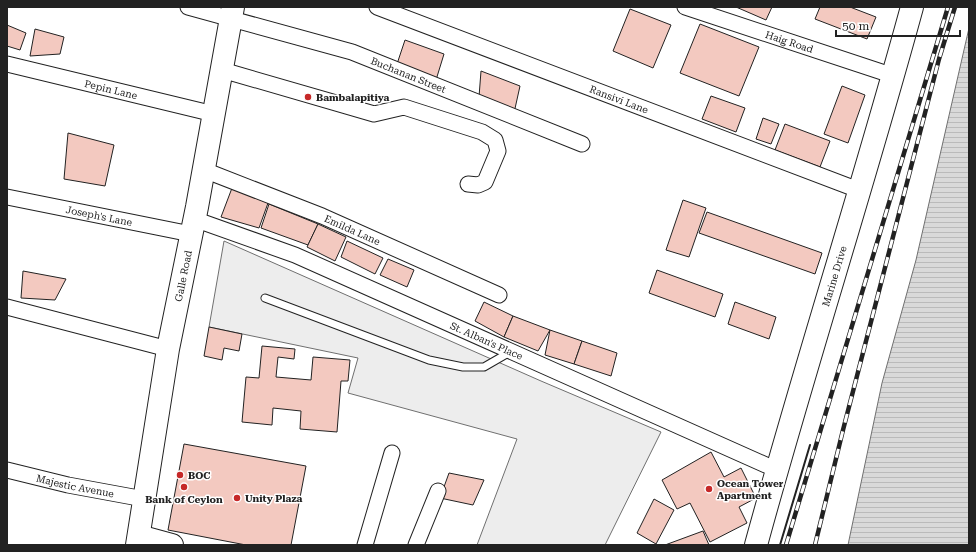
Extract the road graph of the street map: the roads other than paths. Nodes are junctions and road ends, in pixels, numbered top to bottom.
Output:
1 (188, 7) edge
2 (377, 7) edge
3 (685, 7) edge
4 (912, 7) edge
5 (232, 13) edge
6 (7, 64) edge
7 (222, 70) junction
8 (894, 76) junction
9 (214, 114) junction
10 (582, 144) dead end
11 (204, 170) junction
12 (468, 184) dead end
13 (861, 191) junction
14 (7, 198) edge
15 (192, 227) junction
16 (499, 295) dead end
17 (264, 298) dead end
18 (7, 307) edge
19 (168, 350) junction
20 (510, 352) junction
21 (392, 453) dead end
22 (7, 470) edge
23 (776, 470) junction
24 (438, 491) dead end
25 (144, 499) junction
26 (138, 541) edge
27 (172, 545) edge
28 (365, 545) edge
29 (416, 545) edge
30 (756, 545) edge

1 - 5 street, Buchanan Street
2 - 13 street, Ransivi Lane
3 - 8 street, Haig Road
4 - 8 main road, Marine Drive
5 - 7 main road, Galle Road
5 - 10 street, Buchanan Street
6 - 9 street, Pepin Lane
7 - 9 main road, Galle Road
7 - 12 street
8 - 13 main road, Marine Drive
9 - 11 main road, Galle Road
11 - 15 main road, Galle Road
11 - 16 street, Emilda Lane
13 - 23 main road, Marine Drive
14 - 15 street, Joseph's Lane
15 - 19 main road, Galle Road
15 - 20 street, St. Alban's Place
17 - 20 lane
18 - 19 street
19 - 25 main road, Galle Road
20 - 23 street, St. Alban's Place
21 - 28 street
22 - 25 street, Majestic Avenue
23 - 30 main road, Marine Drive
24 - 29 street
25 - 26 main road, Galle Road
26 - 27 main road

